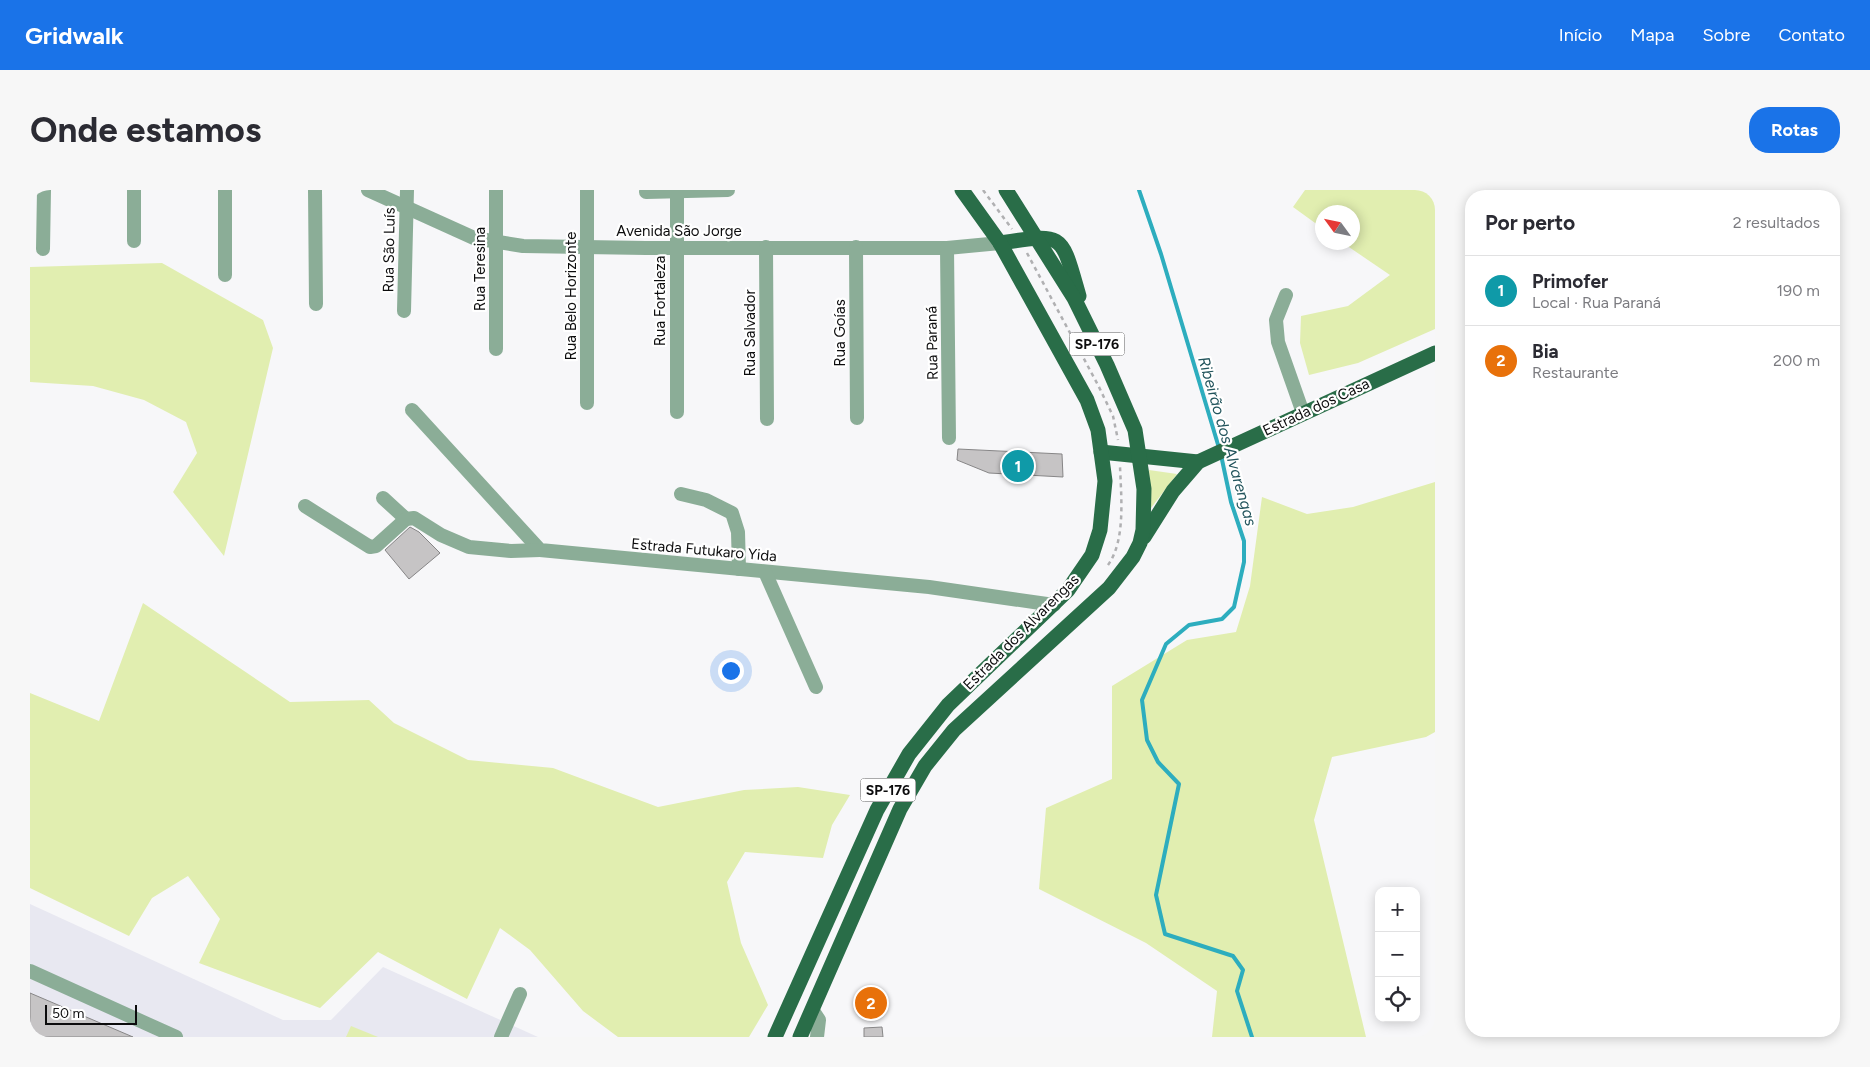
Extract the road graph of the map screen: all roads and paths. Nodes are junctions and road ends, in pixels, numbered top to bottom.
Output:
1 (44, 190) edge
2 (134, 190) edge
3 (225, 190) edge
4 (315, 190) edge
5 (368, 190) edge
6 (407, 190) edge
7 (496, 190) edge
8 (587, 190) edge
9 (728, 190) edge
10 (962, 190) edge
11 (984, 190) edge
12 (1006, 190) edge
13 (677, 191) edge
14 (646, 192) dead end
15 (407, 208) junction
16 (1020, 211) junction
17 (1004, 219) junction
18 (988, 226) junction
19 (1036, 238) junction
20 (1020, 240) junction
21 (134, 241) dead end
22 (496, 243) junction
23 (1000, 243) junction
24 (766, 247) junction
25 (856, 247) junction
26 (588, 248) junction
27 (676, 248) junction
28 (947, 248) junction
29 (42, 249) dead end
30 (224, 275) dead end
31 (1286, 294) dead end
32 (316, 304) dead end
33 (404, 311) dead end
34 (496, 349) dead end
35 (1435, 353) edge
36 (587, 403) dead end
37 (412, 410) dead end
38 (677, 412) dead end
39 (1304, 413) junction
40 (857, 418) dead end
41 (767, 419) dead end
42 (1135, 430) junction
43 (949, 438) dead end
44 (1101, 452) junction
45 (1120, 455) junction
46 (1140, 457) junction
47 (1204, 460) junction
48 (1174, 461) junction
49 (681, 494) dead end
50 (383, 498) dead end
51 (305, 506) dead end
52 (406, 519) junction
53 (1140, 543) junction
54 (540, 550) junction
55 (1106, 568) dead end
56 (739, 570) junction
57 (765, 572) junction
58 (1054, 604) junction
59 (816, 687) dead end
60 (30, 971) edge
61 (520, 994) dead end
62 (813, 1011) junction
63 (176, 1037) edge
64 (501, 1037) edge
65 (775, 1037) edge
66 (800, 1037) edge
67 (817, 1037) edge

1 - 29 street
2 - 21 street
3 - 30 street
4 - 32 street
5 - 15 street, Avenida São Jorge
6 - 15 street, Rua São Luís
7 - 22 street, Rua Teresina
8 - 26 street, Rua Belo Horizonte
9 - 13 street
10 - 18 main road, Estrada dos Alvarengas / SP-176
11 - 17 path
12 - 16 main road, Estrada dos Alvarengas / SP-176
13 - 14 street
13 - 27 street, Rua Fortaleza
15 - 22 street, Avenida São Jorge
15 - 33 street, Rua São Luís
16 - 17 path
16 - 19 main road, Estrada dos Alvarengas / SP-176
17 - 18 path
17 - 20 path
18 - 23 main road, Estrada dos Alvarengas / SP-176
19 - 20 main road
19 - 42 main road, Estrada dos Alvarengas / SP-176
20 - 23 main road
20 - 45 path
22 - 26 street, Avenida São Jorge
22 - 34 street, Rua Teresina
23 - 28 street, Avenida São Jorge
23 - 44 main road, Estrada dos Alvarengas / SP-176
24 - 25 street, Avenida São Jorge
24 - 27 street, Avenida São Jorge
24 - 41 street, Rua Salvador
25 - 28 street, Avenida São Jorge
25 - 40 street, Rua Goías
26 - 27 street, Avenida São Jorge
26 - 36 street, Rua Belo Horizonte
27 - 38 street, Rua Fortaleza
28 - 43 street, Rua Paraná
31 - 39 street
35 - 39 main road, Estrada dos Casa
37 - 54 street
39 - 47 main road, Estrada dos Casa
42 - 46 main road, Estrada dos Alvarengas / SP-176
42 - 48 main road
44 - 45 main road
44 - 58 main road, Estrada dos Alvarengas / SP-176
45 - 46 main road
45 - 55 path
46 - 48 main road
46 - 53 main road, Estrada dos Alvarengas / SP-176
47 - 48 main road
47 - 53 main road
49 - 56 street
50 - 52 street
51 - 52 street
52 - 54 street, Estrada Futukaro Yida
53 - 62 main road, Estrada dos Alvarengas / SP-176
54 - 56 street, Estrada Futukaro Yida
56 - 57 street, Estrada Futukaro Yida
57 - 58 street, Estrada Futukaro Yida
57 - 59 street
58 - 65 main road, Estrada dos Alvarengas / SP-176
60 - 63 street
61 - 64 street
62 - 66 main road, Estrada dos Alvarengas / SP-176
62 - 67 street

